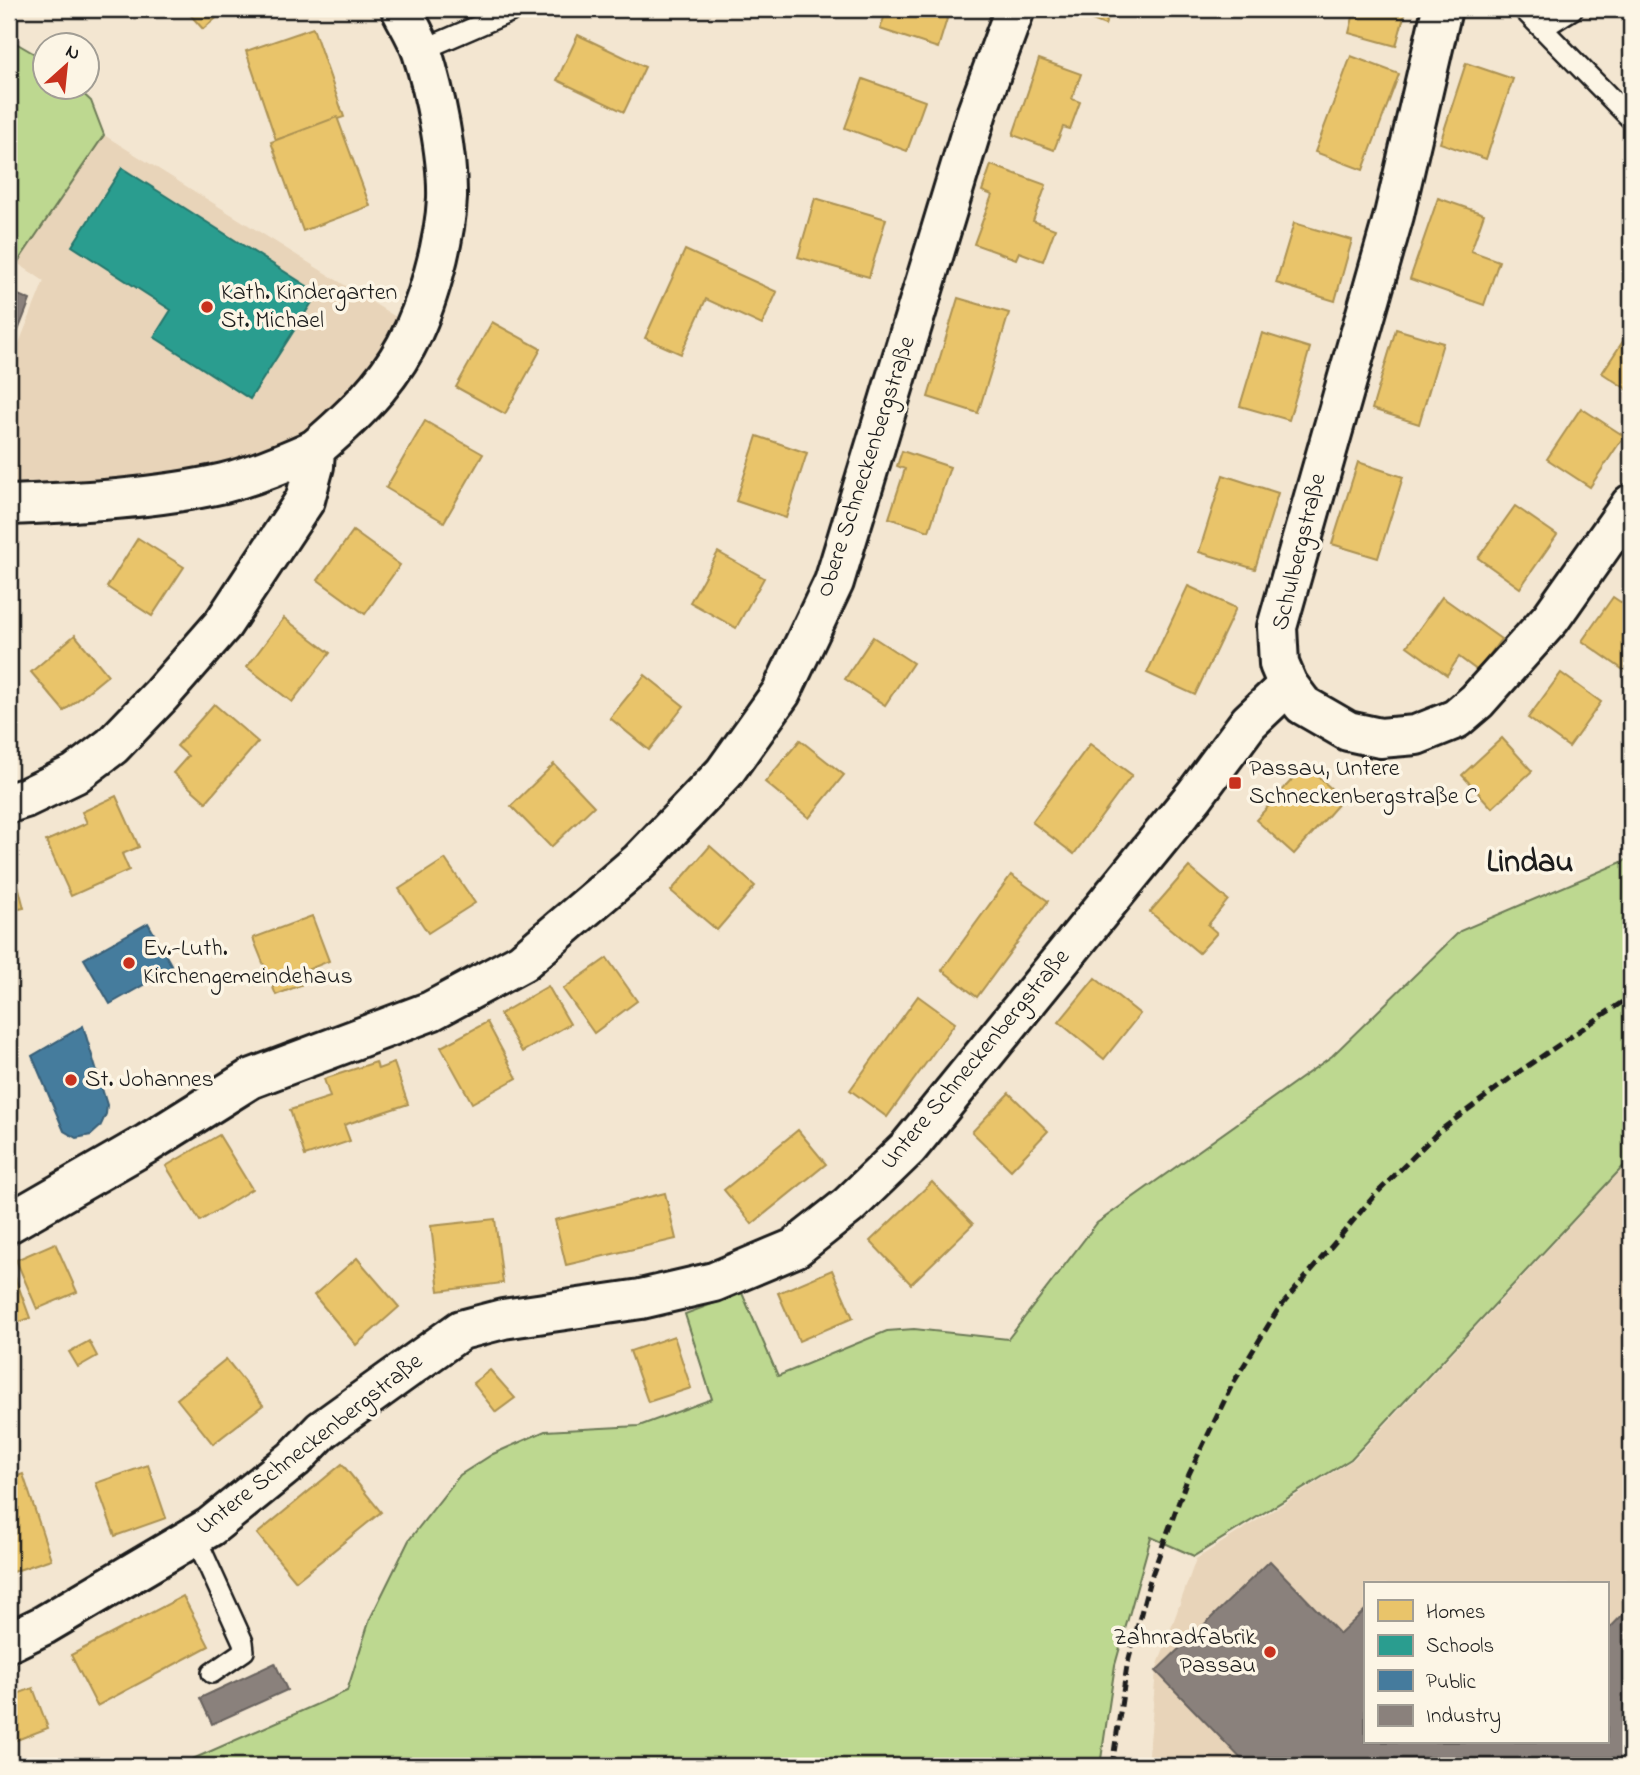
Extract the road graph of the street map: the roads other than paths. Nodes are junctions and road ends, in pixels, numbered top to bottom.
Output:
1 (401, 9) edge
2 (512, 9) edge
3 (1015, 9) edge
4 (1442, 9) edge
5 (1523, 9) edge
6 (1573, 9) edge
7 (1543, 28) junction
8 (422, 50) junction
9 (1631, 118) edge
10 (315, 449) junction
11 (1631, 504) edge
12 (9, 505) edge
13 (1288, 685) junction
14 (9, 803) edge
15 (9, 1223) edge
16 (195, 1536) junction
17 (9, 1643) edge
18 (212, 1673) dead end

1 - 8 street
2 - 8 lane
3 - 15 street, Obere Schneckenbergstraße
4 - 13 street, Schulbergstraße
5 - 7 lane
6 - 7 lane
7 - 9 lane
8 - 10 street
10 - 12 street
10 - 14 street
11 - 13 street, Schulbergstraße
13 - 16 street, Untere Schneckenbergstraße
16 - 17 street, Untere Schneckenbergstraße
16 - 18 lane

